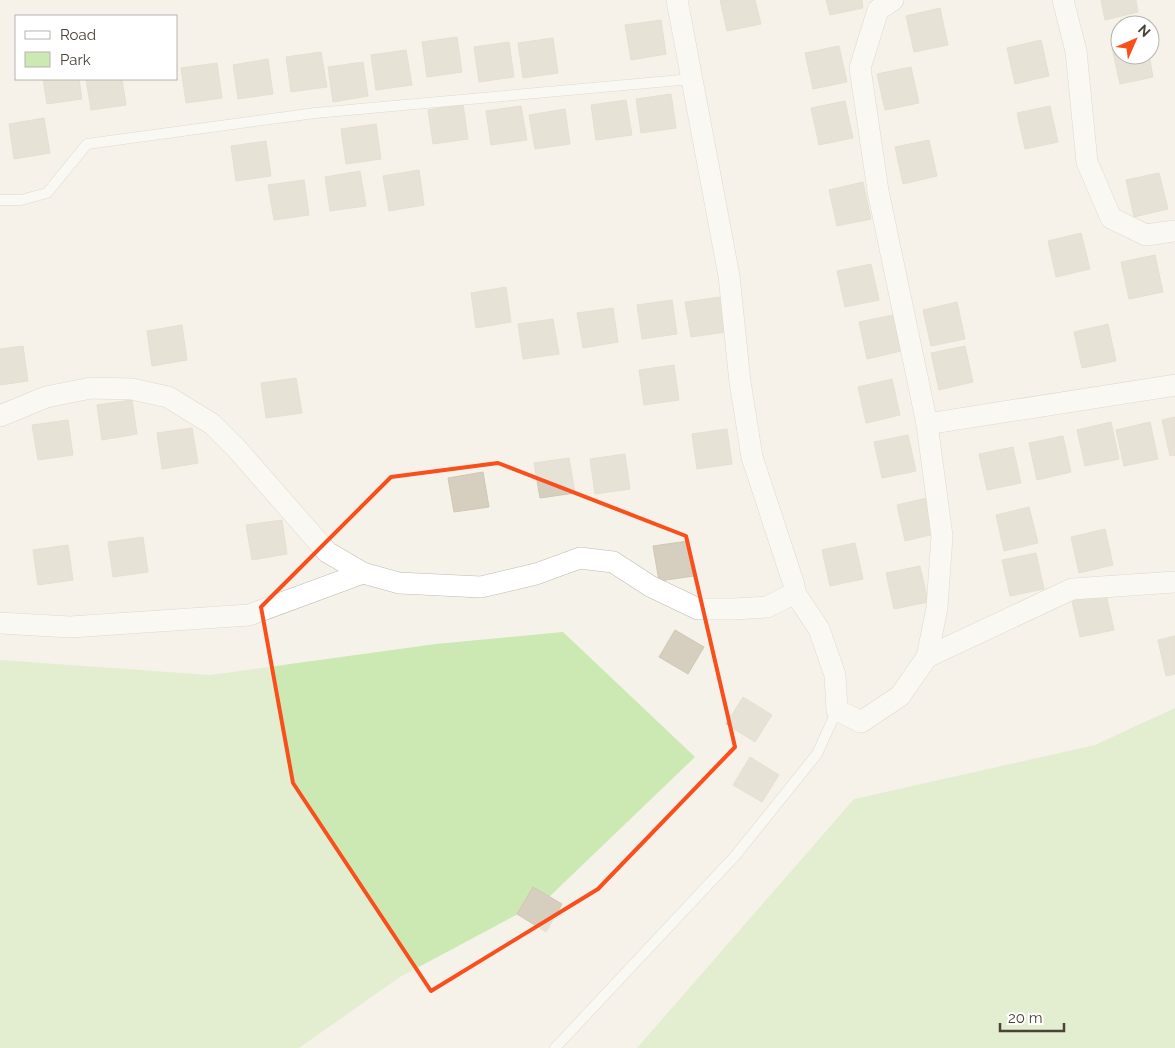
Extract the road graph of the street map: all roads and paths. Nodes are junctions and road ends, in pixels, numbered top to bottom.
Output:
1 (677, 0) edge
2 (893, 0) edge
3 (1063, 0) edge
4 (692, 79) junction
5 (0, 200) edge
6 (1175, 232) edge
7 (1175, 385) edge
8 (0, 416) edge
9 (927, 424) junction
10 (363, 573) junction
11 (1175, 582) edge
12 (795, 593) junction
13 (0, 623) edge
14 (927, 657) junction
15 (837, 710) junction
16 (555, 1048) edge

1 - 4 street
2 - 9 street
3 - 6 street
4 - 5 lane
4 - 12 street
7 - 9 street
8 - 10 street
9 - 14 street
10 - 12 street
10 - 13 street
11 - 14 street
12 - 15 street
14 - 15 street
15 - 16 lane

